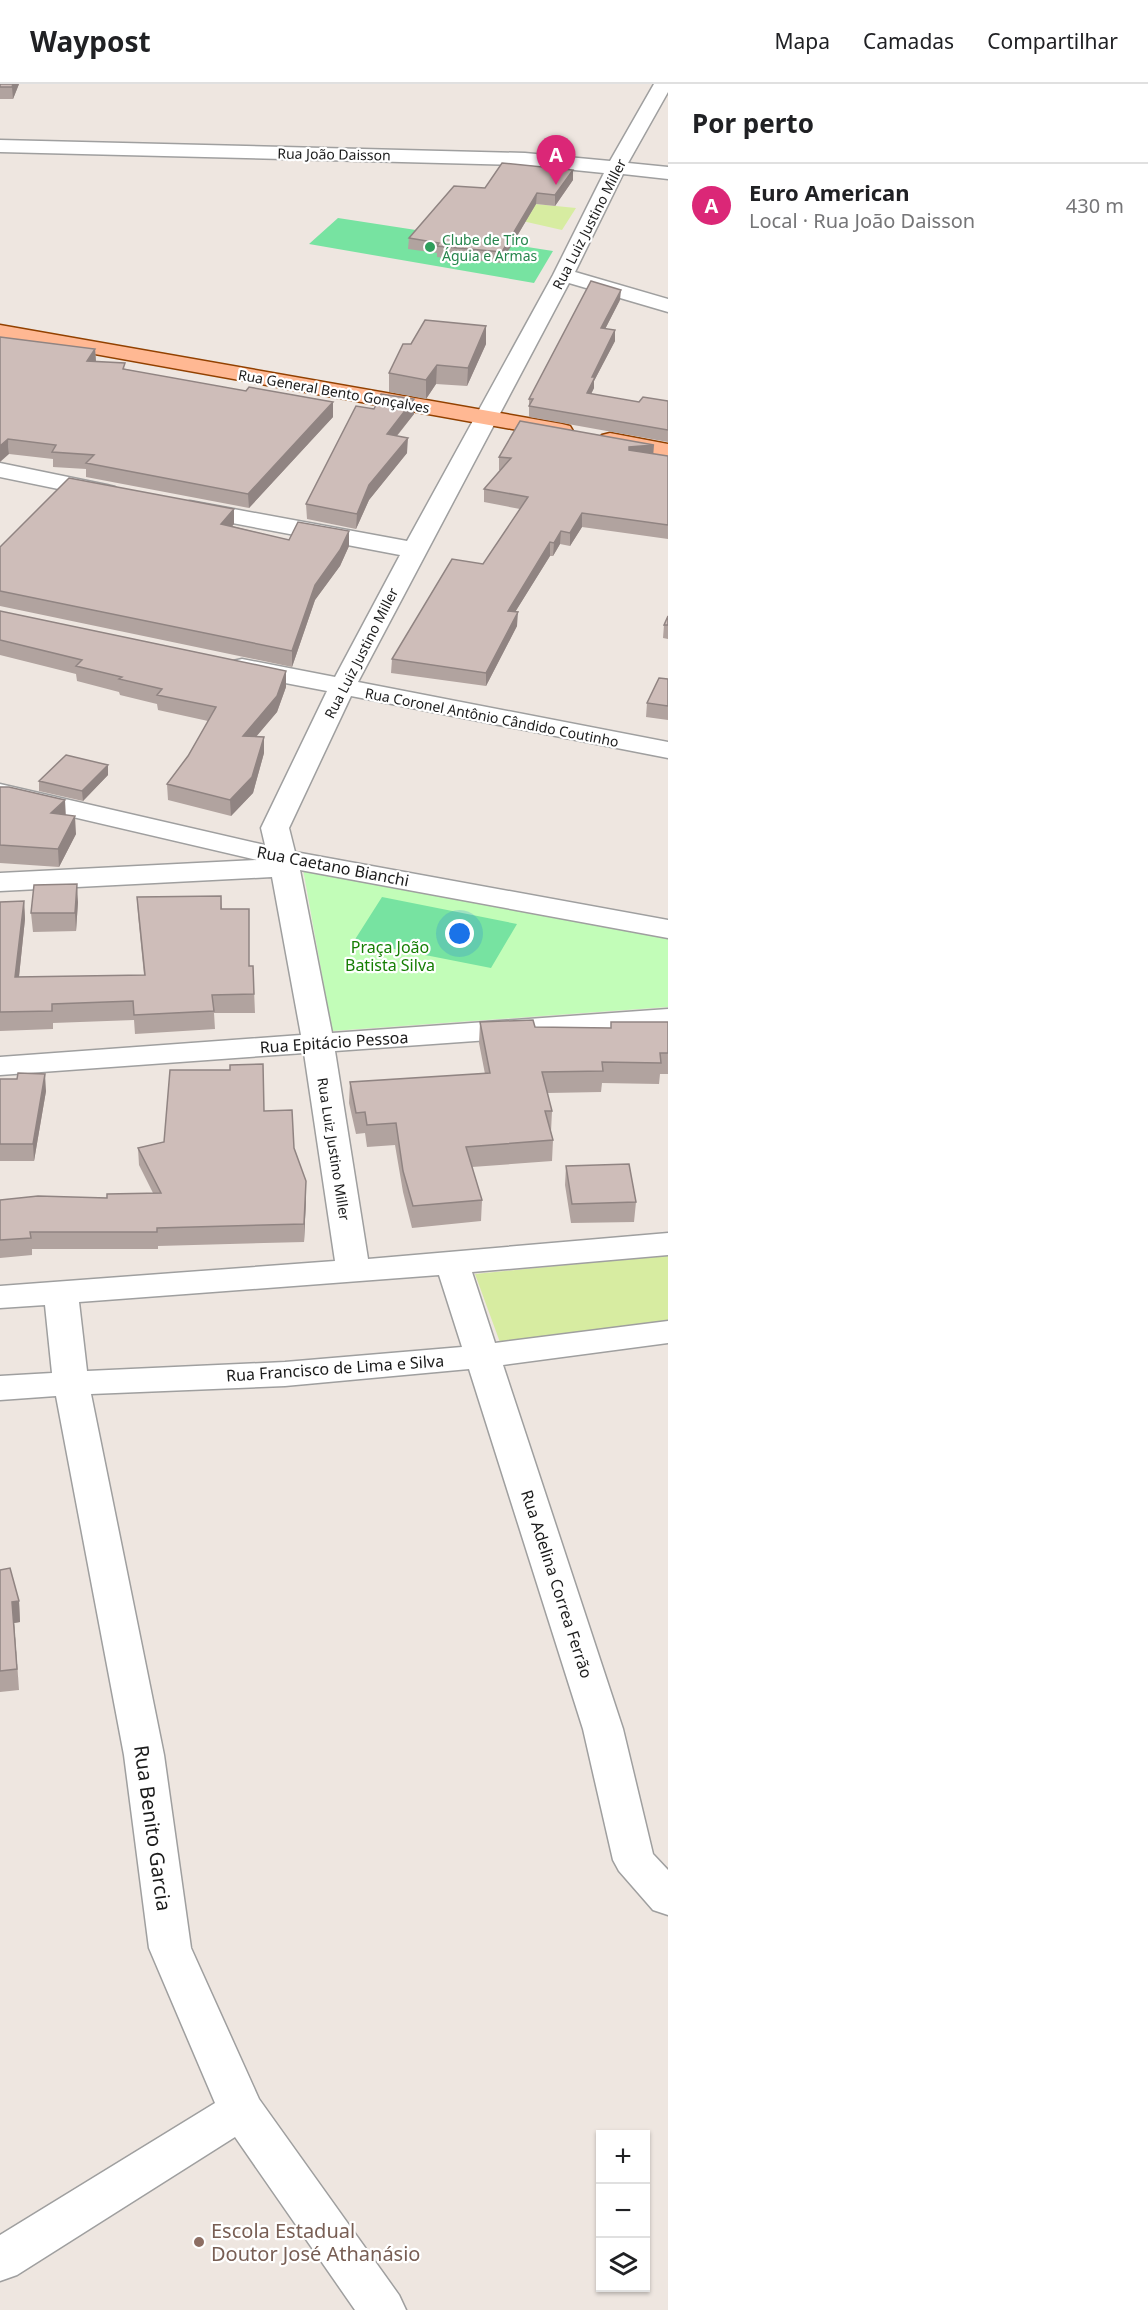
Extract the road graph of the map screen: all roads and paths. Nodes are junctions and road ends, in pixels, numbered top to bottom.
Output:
1 (663, 84) edge
2 (0, 146) edge
3 (616, 168) junction
4 (668, 173) edge
5 (563, 275) junction
6 (668, 306) edge
7 (0, 331) edge
8 (485, 417) junction
9 (668, 451) edge
10 (0, 470) edge
11 (129, 496) edge
12 (164, 503) edge
13 (415, 550) junction
14 (217, 662) edge
15 (342, 688) junction
16 (668, 750) edge
17 (0, 792) edge
18 (284, 863) junction
19 (0, 882) edge
20 (668, 929) edge
21 (668, 1018) edge
22 (318, 1043) junction
23 (0, 1066) edge
24 (668, 1244) edge
25 (452, 1263) junction
26 (353, 1270) junction
27 (61, 1292) junction
28 (0, 1297) edge
29 (668, 1332) edge
30 (484, 1356) junction
31 (71, 1382) junction
32 (0, 1388) edge
33 (668, 1898) edge
34 (241, 2110) junction
35 (0, 2260) edge
36 (382, 2310) edge

1 - 3 street, Rua Luiz Justino Miller
2 - 3 street, Rua João Daisson
3 - 4 street, Rua João Daisson
3 - 5 street, Rua Luiz Justino Miller
5 - 6 street
5 - 8 street, Rua Luiz Justino Miller
7 - 8 main road, Rua General Bento Gonçalves
8 - 9 main road, Rua General Bento Gonçalves
8 - 13 street, Rua Luiz Justino Miller
10 - 11 street
12 - 13 street
13 - 15 street, Rua Luiz Justino Miller
14 - 15 street, Rua Coronel Antônio Cândido Coutinho
15 - 16 street, Rua Coronel Antônio Cândido Coutinho
15 - 18 street, Rua Luiz Justino Miller
17 - 18 street, Rua Caetano Bianchi
18 - 19 street
18 - 20 street, Rua Caetano Bianchi
18 - 22 street, Rua Luiz Justino Miller
21 - 22 street, Rua Epitácio Pessoa
22 - 23 street, Rua Epitácio Pessoa
22 - 26 street, Rua Luiz Justino Miller
24 - 25 street
25 - 26 street
25 - 30 street, Rua Adelina Correa Ferrão
26 - 27 street
27 - 28 street
27 - 31 street, Rua Benito Garcia
29 - 30 street, Rua Francisco de Lima e Silva
30 - 31 street, Rua Francisco de Lima e Silva
30 - 33 street, Rua Adelina Correa Ferrão
31 - 32 street, Rua Francisco de Lima e Silva
31 - 34 street, Rua Benito Garcia
34 - 35 street
34 - 36 street, Rua Benito Garcia

